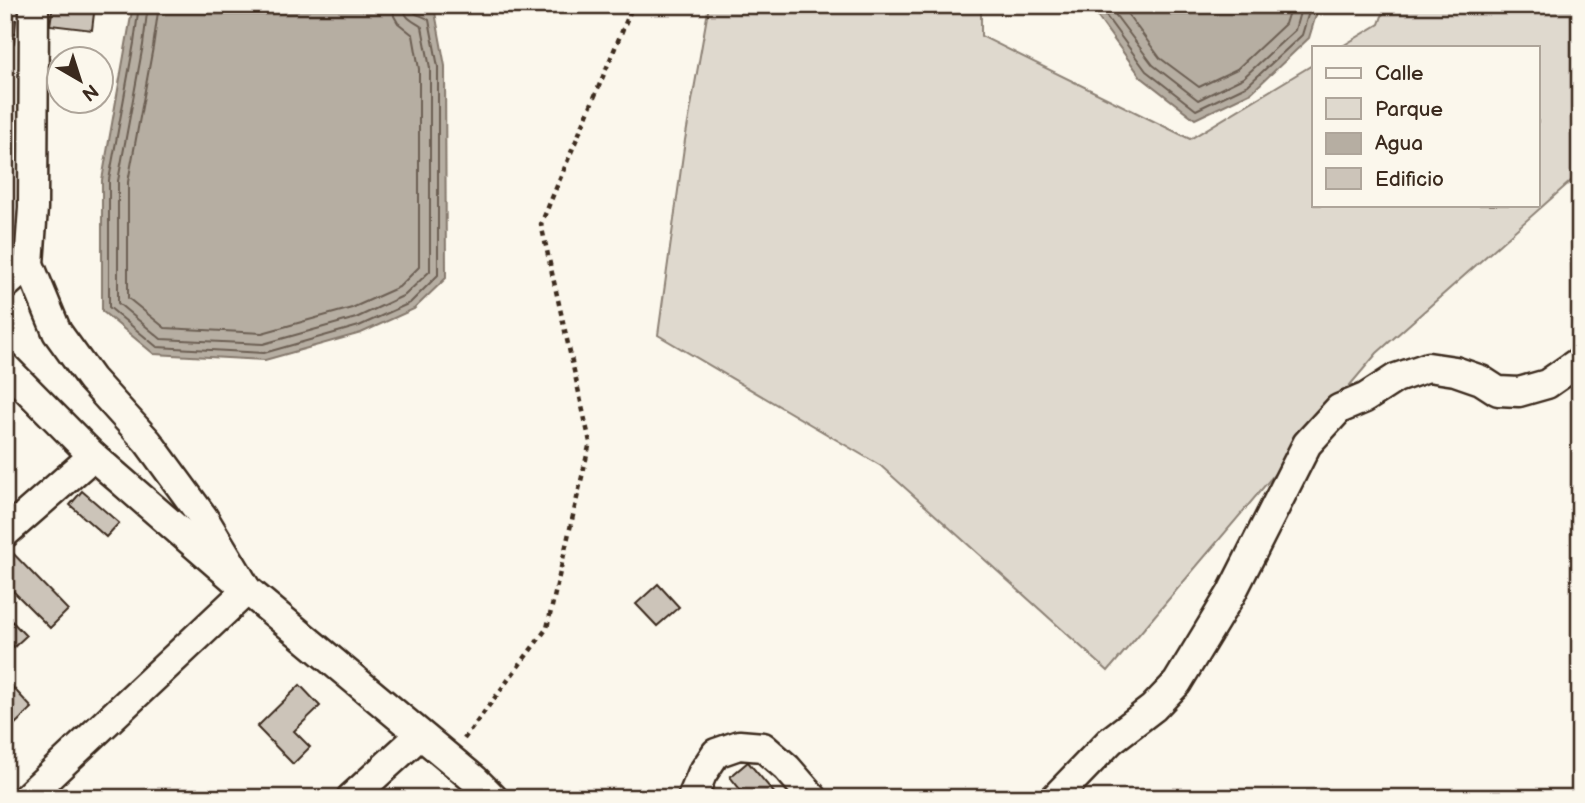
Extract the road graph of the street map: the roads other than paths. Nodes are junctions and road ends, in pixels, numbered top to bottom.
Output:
1 (34, 5) edge
2 (29, 264) junction
3 (5, 285) edge
4 (1580, 361) edge
5 (5, 367) edge
6 (93, 456) junction
7 (5, 533) edge
8 (247, 590) junction
9 (419, 735) junction
10 (26, 798) edge
11 (351, 798) edge
12 (493, 798) edge
13 (692, 798) edge
14 (813, 798) edge
15 (1055, 798) edge

1 - 2 street
2 - 3 street
2 - 8 street
4 - 15 street
5 - 6 street
6 - 7 street
6 - 8 street
8 - 9 street
8 - 10 street
9 - 11 street
9 - 12 street
13 - 14 street

